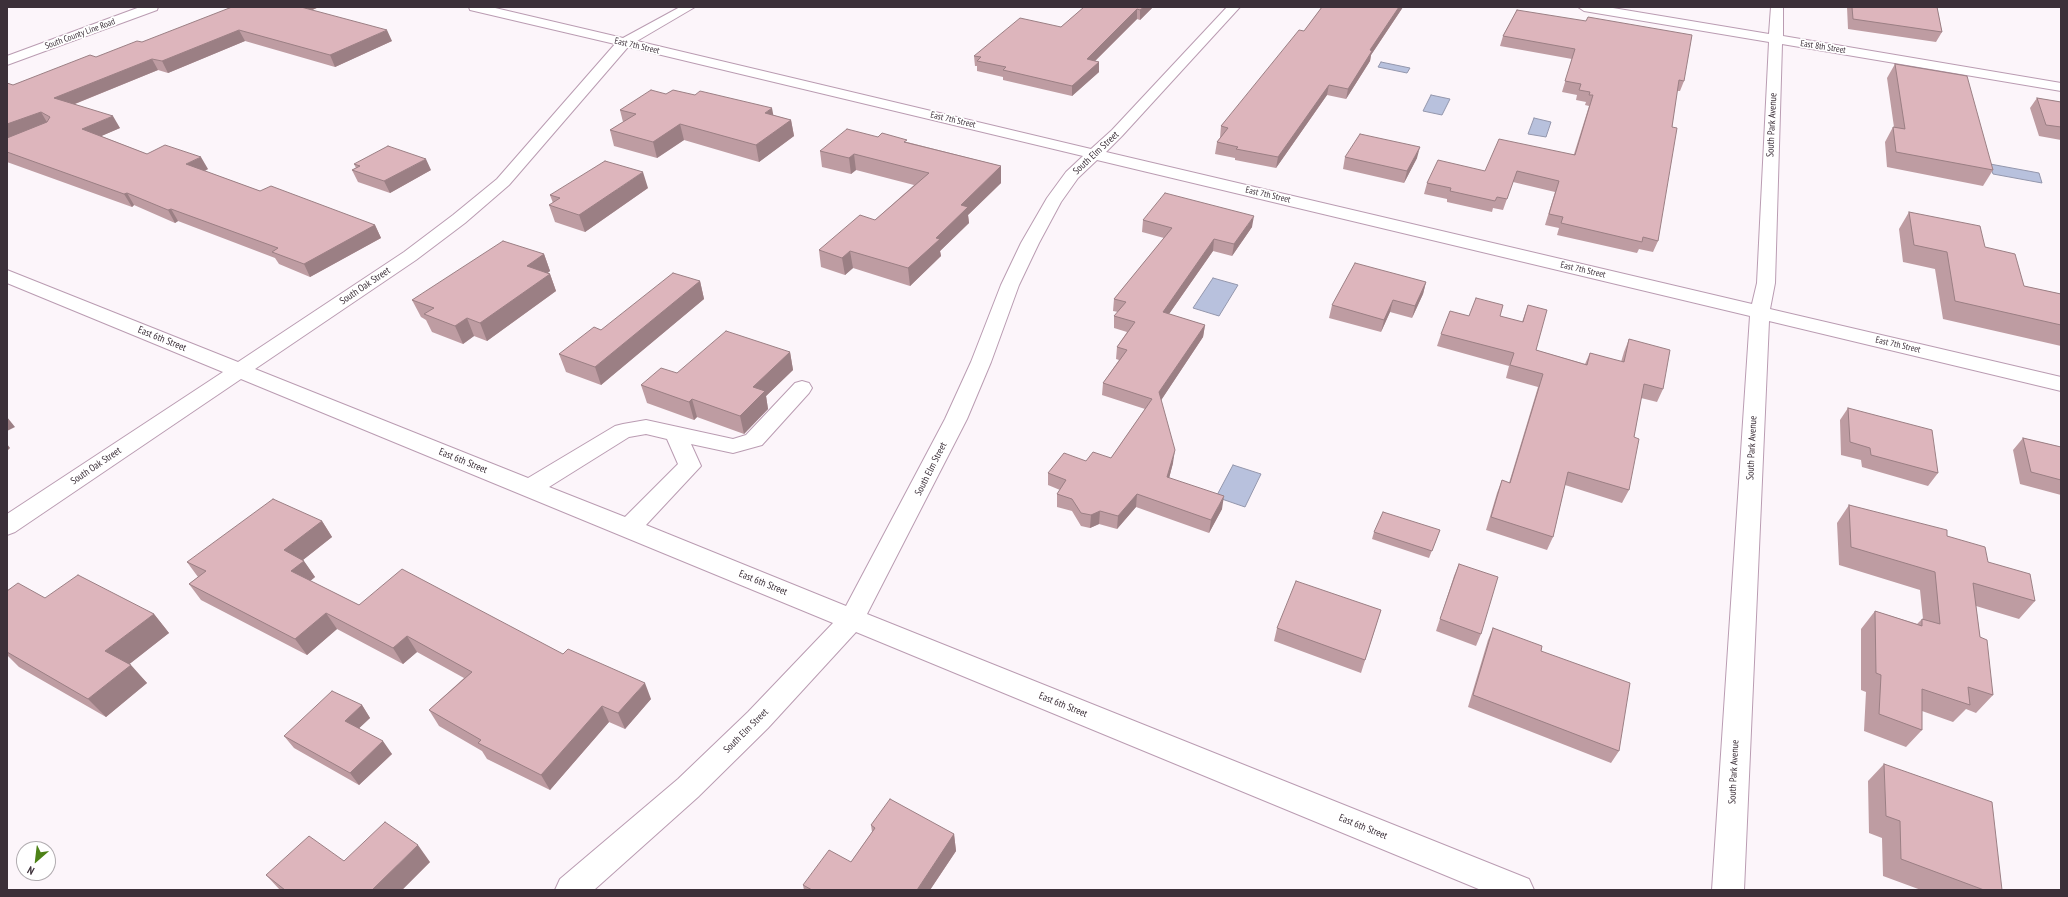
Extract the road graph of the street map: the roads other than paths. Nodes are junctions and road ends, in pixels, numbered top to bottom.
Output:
1 (152, 7) edge
2 (475, 7) edge
3 (689, 7) edge
4 (1234, 7) edge
5 (1584, 7) edge
6 (1778, 7) edge
7 (1776, 39) junction
8 (624, 43) junction
9 (7, 61) edge
10 (2061, 87) edge
11 (1095, 154) junction
12 (7, 276) edge
13 (1760, 312) junction
14 (240, 370) junction
15 (2061, 384) edge
16 (802, 388) dead end
17 (676, 434) junction
18 (529, 488) junction
19 (7, 526) edge
20 (628, 528) junction
21 (852, 619) junction
22 (571, 890) edge
23 (1518, 890) edge
24 (1728, 890) edge

1 - 9 street, South County Line Road
2 - 8 street, East 7th Street
3 - 8 street, South Oak Street
4 - 11 street, South Elm Street
5 - 7 street, East 8th Street
6 - 7 street, South Park Avenue
7 - 10 street, East 8th Street
7 - 13 street, South Park Avenue
8 - 11 street, East 7th Street
8 - 14 street, South Oak Street
11 - 13 street, East 7th Street
11 - 21 street, South Elm Street
12 - 14 street, East 6th Street
13 - 15 street, East 7th Street
13 - 24 street, South Park Avenue
14 - 18 street, East 6th Street
14 - 19 street, South Oak Street
16 - 17 street
17 - 18 street
17 - 20 street
18 - 20 street, East 6th Street
20 - 21 street, East 6th Street
21 - 22 street, South Elm Street
21 - 23 street, East 6th Street

